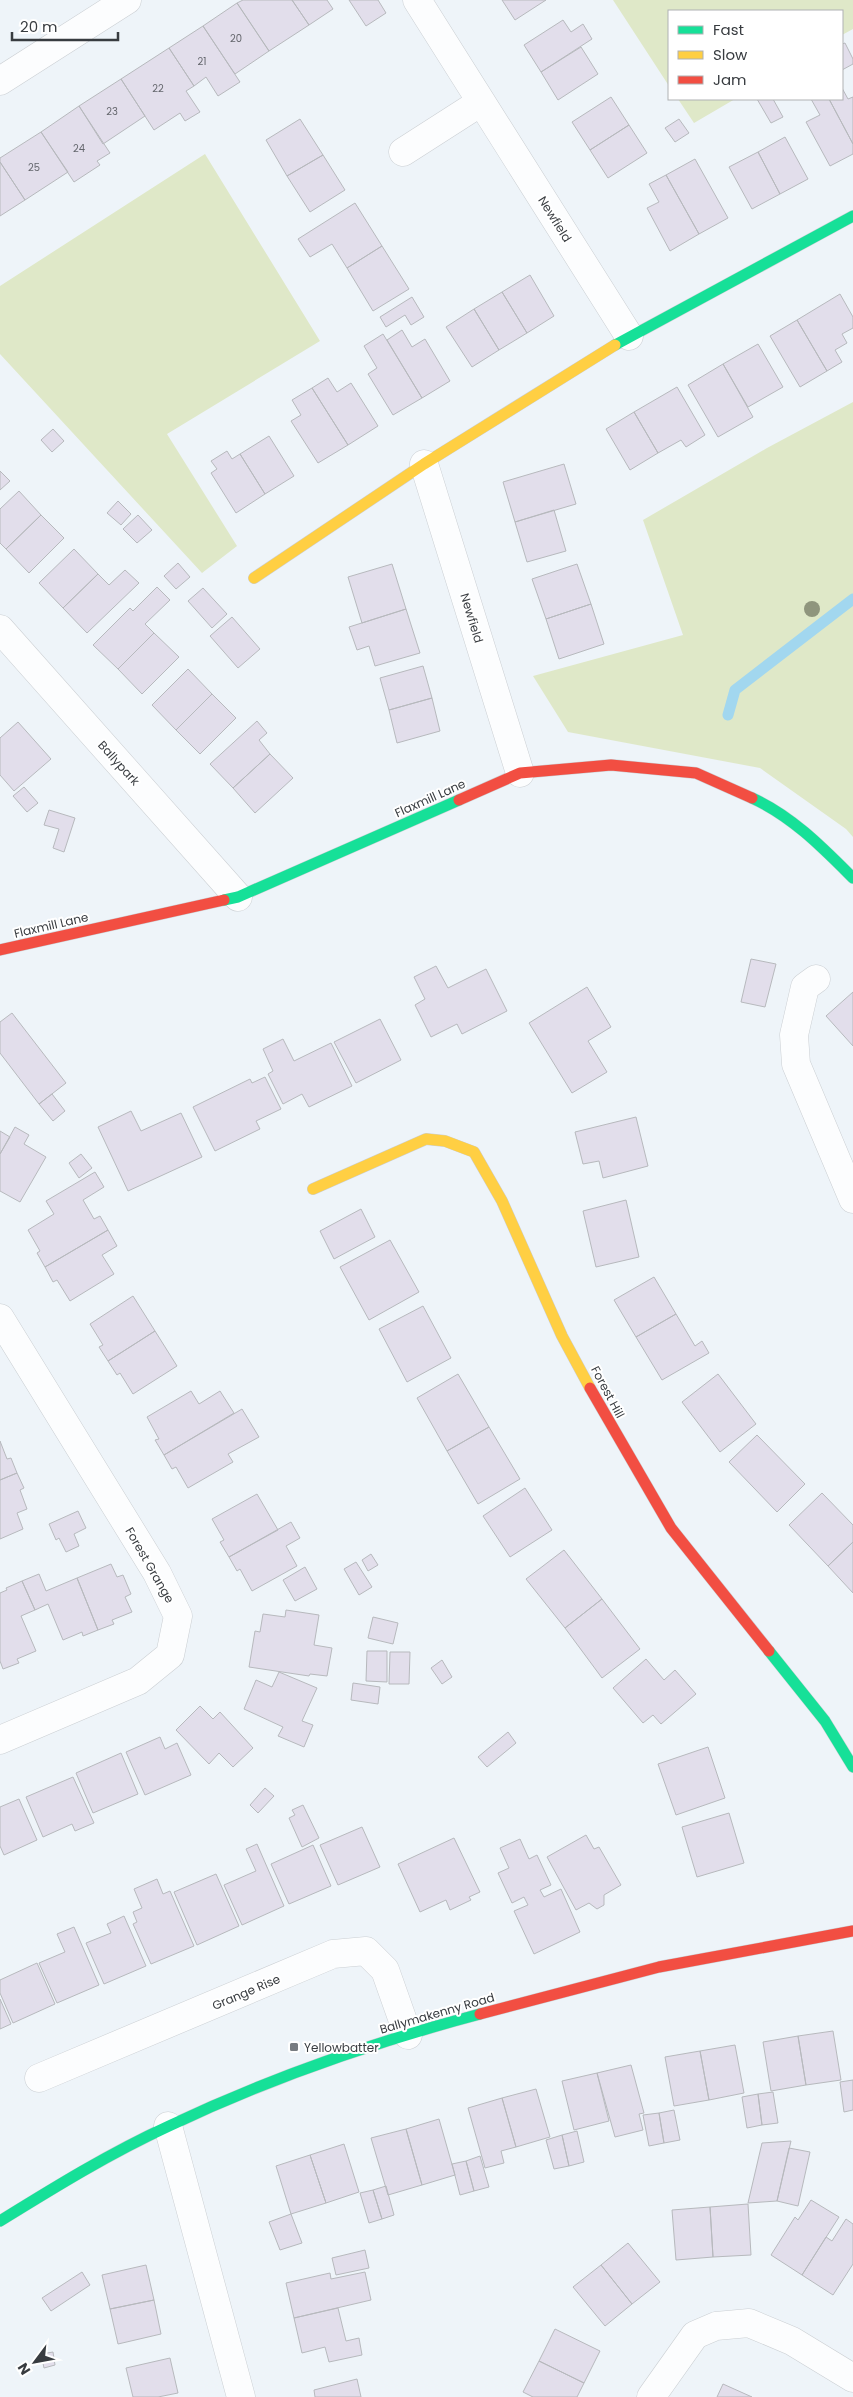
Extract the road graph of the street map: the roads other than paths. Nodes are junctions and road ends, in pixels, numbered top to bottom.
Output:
1 (127, 0) edge
2 (418, 0) edge
3 (0, 81) edge
4 (481, 102) junction
5 (403, 152) dead end
6 (853, 216) edge
7 (629, 336) junction
8 (424, 464) junction
9 (254, 578) dead end
10 (0, 628) edge
11 (520, 773) junction
12 (853, 878) edge
13 (238, 897) junction
14 (0, 950) edge
15 (816, 979) dead end
16 (313, 1189) dead end
17 (853, 1200) edge
18 (0, 1318) edge
19 (0, 1740) edge
20 (853, 1766) edge
21 (853, 1932) edge
22 (408, 2035) junction
23 (39, 2078) dead end
24 (168, 2126) junction
25 (0, 2221) edge
26 (853, 2378) edge
27 (242, 2397) edge
28 (651, 2397) edge

1 - 3 street
2 - 4 street, Newfield
4 - 5 street
4 - 7 street, Newfield
6 - 7 street
7 - 8 street
8 - 9 street
8 - 11 street, Newfield
10 - 13 street, Ballypark
11 - 12 street, Flaxmill Lane
11 - 13 street, Flaxmill Lane
13 - 14 street, Flaxmill Lane
15 - 17 street
16 - 20 street, Forest Hill
18 - 19 street, Forest Grange
21 - 22 street, Ballymakenny Road
22 - 23 street, Grange Rise
22 - 24 street, Ballymakenny Road
24 - 25 street, Ballymakenny Road
24 - 27 street
26 - 28 street

